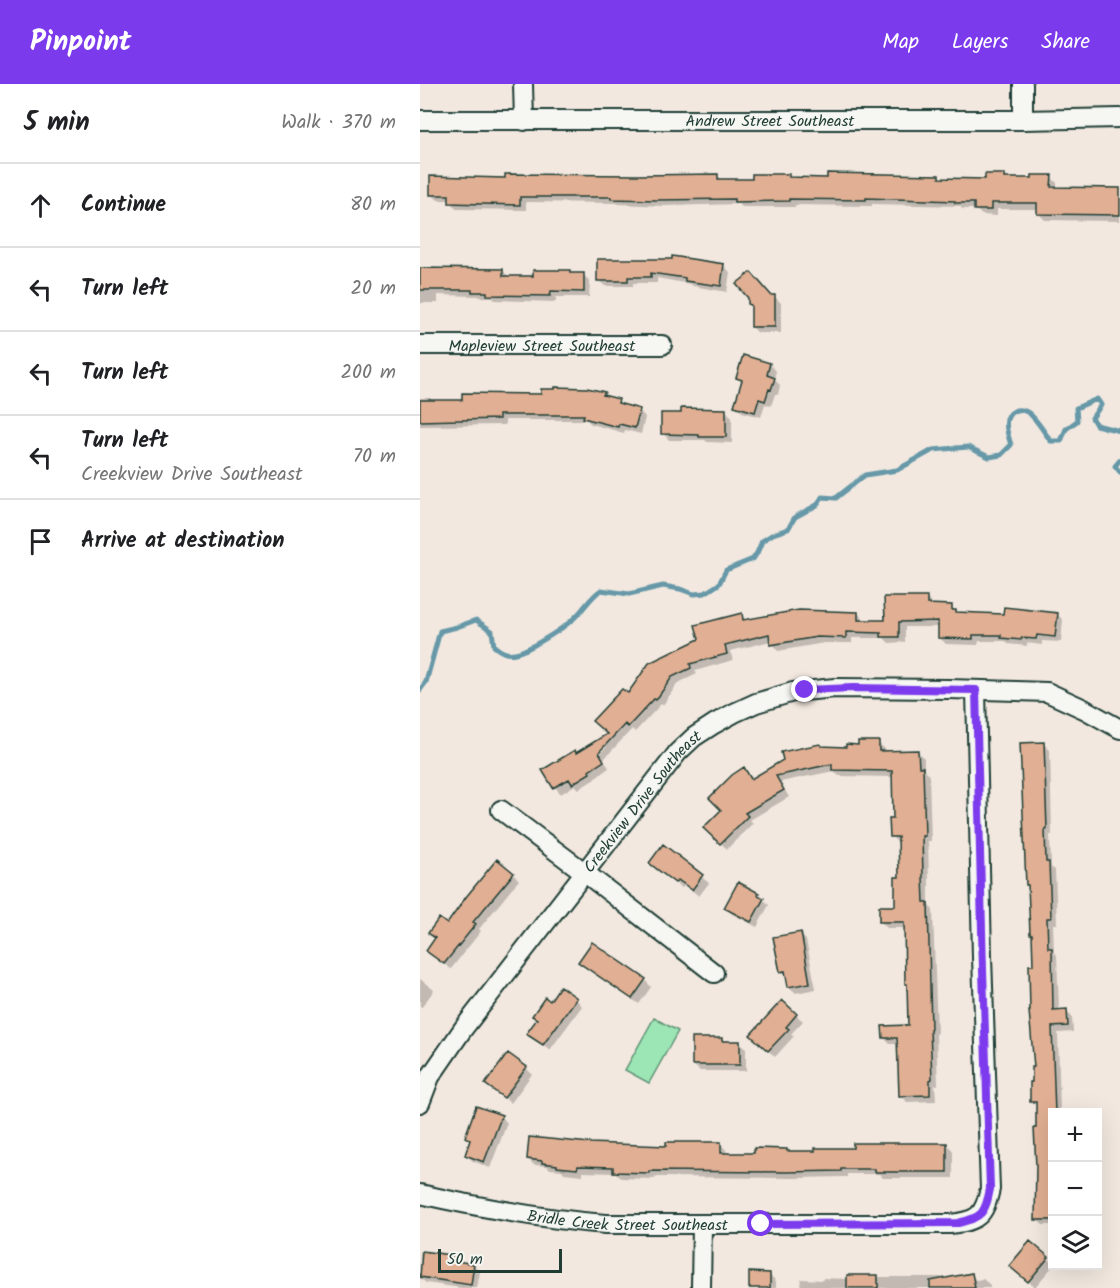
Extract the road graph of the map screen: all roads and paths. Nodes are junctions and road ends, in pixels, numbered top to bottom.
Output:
1 (524, 84) edge
2 (1023, 84) edge
3 (1120, 118) edge
4 (420, 120) edge
5 (1023, 120) junction
6 (524, 121) junction
7 (420, 345) edge
8 (662, 345) dead end
9 (976, 690) junction
10 (1120, 729) edge
11 (501, 810) dead end
12 (584, 872) junction
13 (714, 974) dead end
14 (420, 1103) edge
15 (420, 1194) edge
16 (702, 1225) junction
17 (701, 1288) edge

1 - 6 street
2 - 5 street
3 - 5 street, Andrew Street Southeast
4 - 6 street, Andrew Street Southeast
5 - 6 street, Andrew Street Southeast
7 - 8 street, Mapleview Street Southeast
9 - 10 street, Creekview Drive Southeast
9 - 12 street, Creekview Drive Southeast
9 - 16 street, Bridle Creek Street Southeast
11 - 12 street
12 - 13 street
12 - 14 street, Creekview Drive Southeast
15 - 16 street, Bridle Creek Street Southeast
16 - 17 street

